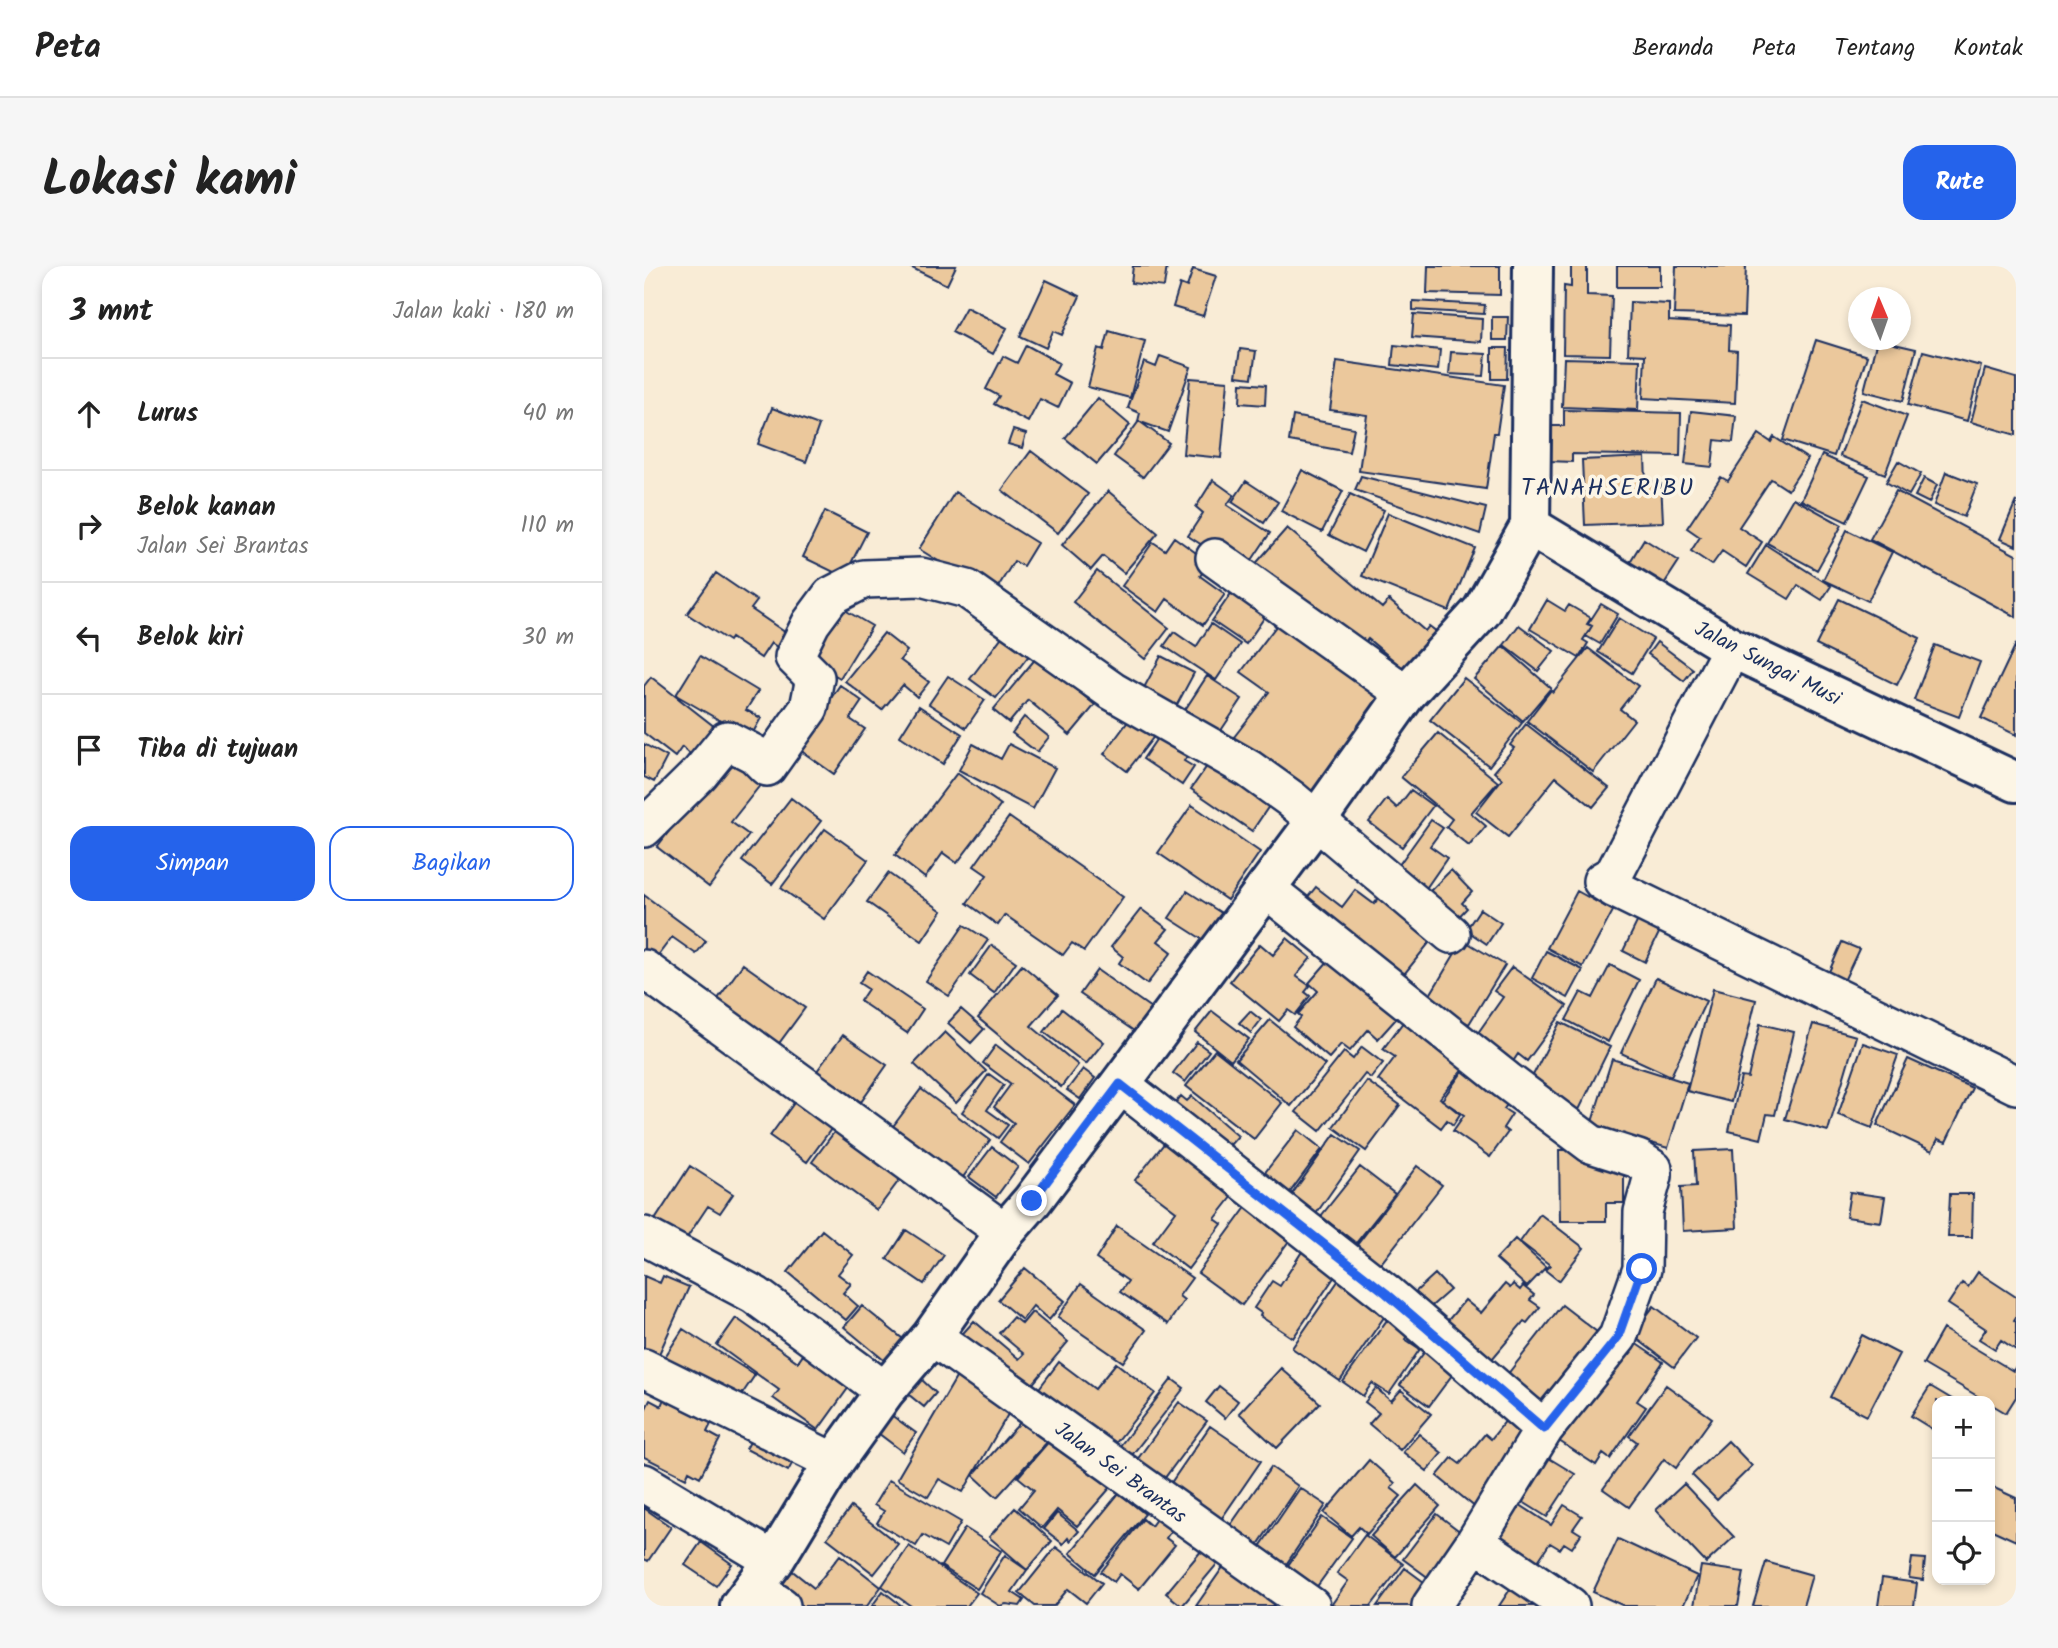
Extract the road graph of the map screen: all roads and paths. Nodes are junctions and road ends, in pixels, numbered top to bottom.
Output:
1 (1533, 266) edge
2 (1530, 526) junction
3 (1215, 558) dead end
4 (1732, 648) junction
5 (1406, 694) junction
6 (2016, 782) edge
7 (1316, 821) junction
8 (644, 828) edge
9 (1265, 888) junction
10 (1451, 934) dead end
11 (644, 970) edge
12 (1120, 1084) junction
13 (2016, 1085) edge
14 (1005, 1231) junction
15 (644, 1236) edge
16 (932, 1336) junction
17 (644, 1368) edge
18 (885, 1391) junction
19 (1544, 1429) junction
20 (834, 1462) junction
21 (644, 1483) edge
22 (1475, 1542) junction
23 (762, 1590) edge
24 (1311, 1606) edge
25 (1431, 1606) edge
26 (1570, 1606) edge

1 - 2 main road
2 - 4 main road, Jalan Sungai Musi
2 - 5 main road
3 - 5 street
4 - 6 main road, Jalan Sungai Musi
4 - 13 street
5 - 7 main road
7 - 8 street
7 - 9 main road
7 - 10 street
9 - 12 main road
9 - 19 street
11 - 14 street
12 - 14 main road
12 - 19 street
14 - 16 main road
15 - 18 street
16 - 18 main road
16 - 24 street, Jalan Sei Brantas
17 - 20 street
18 - 20 main road
19 - 22 street
20 - 23 main road
21 - 23 street
22 - 25 street
22 - 26 street

